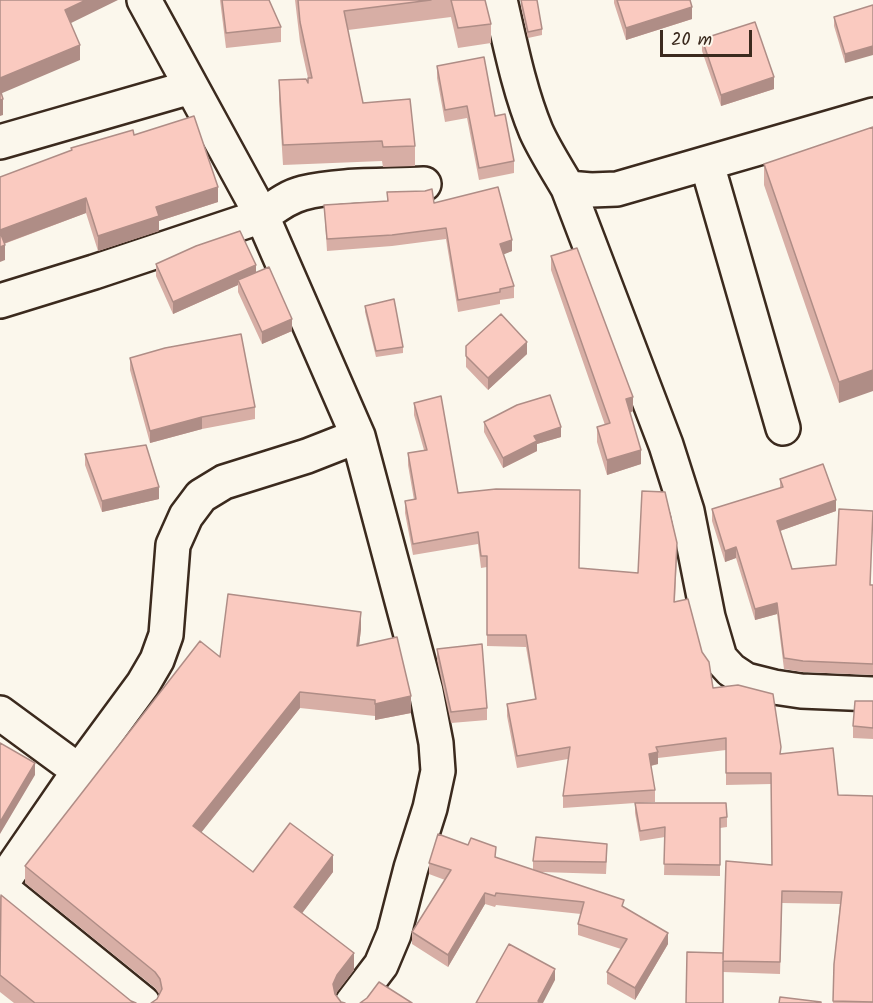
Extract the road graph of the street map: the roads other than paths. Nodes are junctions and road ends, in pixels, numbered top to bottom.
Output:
1 (144, 0) edge
2 (500, 0) edge
3 (191, 87) junction
4 (873, 116) edge
5 (0, 142) edge
6 (707, 164) junction
7 (424, 184) dead end
8 (568, 188) junction
9 (262, 216) junction
10 (0, 301) edge
11 (783, 428) dead end
12 (358, 436) junction
13 (873, 694) edge
14 (0, 713) edge
15 (78, 771) junction
16 (0, 886) edge
17 (143, 1003) edge
18 (352, 1003) edge

1 - 3 street
2 - 8 street
3 - 5 street
3 - 9 street
4 - 6 street
6 - 8 street
6 - 11 street
7 - 9 street
8 - 13 street
9 - 10 street
9 - 12 street
12 - 15 street
12 - 18 street
14 - 15 street
15 - 16 street
16 - 17 street

